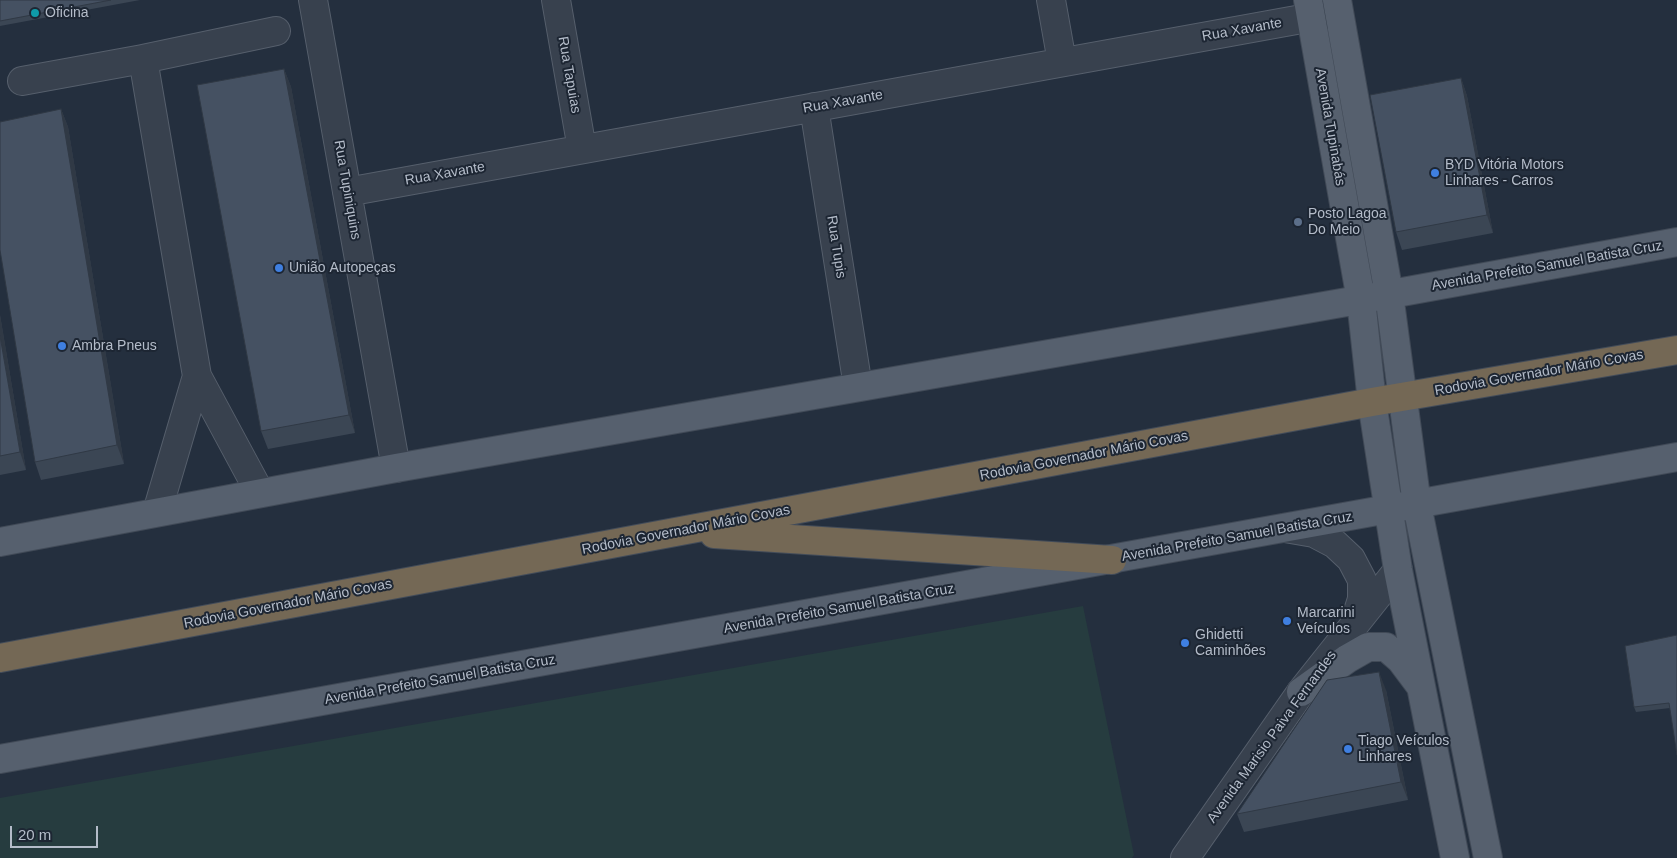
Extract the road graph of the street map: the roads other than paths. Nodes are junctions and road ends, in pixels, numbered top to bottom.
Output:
1 (313, 0) edge
2 (556, 0) edge
3 (1051, 0) edge
4 (1338, 6) edge
5 (1309, 9) edge
6 (276, 31) dead end
7 (143, 59) junction
8 (1062, 62) junction
9 (22, 81) dead end
10 (814, 107) junction
11 (582, 149) junction
12 (347, 192) junction
13 (1677, 242) edge
14 (1390, 294) junction
15 (1361, 300) junction
16 (1677, 350) edge
17 (197, 376) junction
18 (858, 387) junction
19 (1402, 397) junction
20 (1372, 402) junction
21 (1677, 457) edge
22 (396, 468) junction
23 (260, 493) junction
24 (1416, 505) junction
25 (1388, 510) junction
26 (157, 512) junction
27 (1285, 528) junction
28 (673, 532) junction
29 (0, 542) edge
30 (1112, 560) junction
31 (1398, 570) junction
32 (1353, 627) junction
33 (0, 658) edge
34 (1421, 686) junction
35 (1301, 692) junction
36 (0, 759) edge
37 (1185, 858) edge
38 (1455, 858) edge
39 (1488, 858) edge

1 - 12 street, Rua Tupiniquins
2 - 11 street, Rua Tapuias
3 - 8 street
4 - 5 street, Rua Xavante
4 - 14 main road
5 - 8 street, Rua Xavante
5 - 15 main road, Avenida Tupinabás
6 - 7 street
7 - 9 street
7 - 17 street
8 - 10 street, Rua Xavante
10 - 11 street, Rua Xavante
10 - 18 street, Rua Tupis
11 - 12 street, Rua Xavante
12 - 22 street, Rua Tupiniquins
13 - 14 main road, Avenida Prefeito Samuel Batista Cruz
14 - 15 main road, Avenida Prefeito Samuel Batista Cruz
14 - 19 main road
15 - 18 main road, Avenida Prefeito Samuel Batista Cruz
15 - 20 main road, Avenida Tupinabás
16 - 19 highway, Rodovia Governador Mário Covas
17 - 23 street
17 - 26 street
18 - 22 main road, Avenida Prefeito Samuel Batista Cruz
19 - 20 highway, Rodovia Governador Mário Covas
19 - 24 main road
20 - 25 main road, Avenida Tupinabás
20 - 28 highway, Rodovia Governador Mário Covas
21 - 24 main road, Avenida Prefeito Samuel Batista Cruz
22 - 23 main road, Avenida Prefeito Samuel Batista Cruz
23 - 26 main road, Avenida Prefeito Samuel Batista Cruz
24 - 25 main road, Avenida Prefeito Samuel Batista Cruz
24 - 39 main road
25 - 27 main road, Avenida Prefeito Samuel Batista Cruz
25 - 31 main road, Avenida Tupinabás
26 - 29 main road, Avenida Prefeito Samuel Batista Cruz
27 - 30 main road, Avenida Prefeito Samuel Batista Cruz
27 - 32 street
28 - 30 highway
28 - 33 highway, Rodovia Governador Mário Covas
30 - 36 main road, Avenida Prefeito Samuel Batista Cruz
31 - 32 street, Avenida Marisio Paiva Fernandes
31 - 34 main road, Avenida Tupinabás
32 - 35 street, Avenida Marisio Paiva Fernandes
34 - 35 main road
34 - 38 main road, Avenida Tupinabás
35 - 37 street, Avenida Marisio Paiva Fernandes

